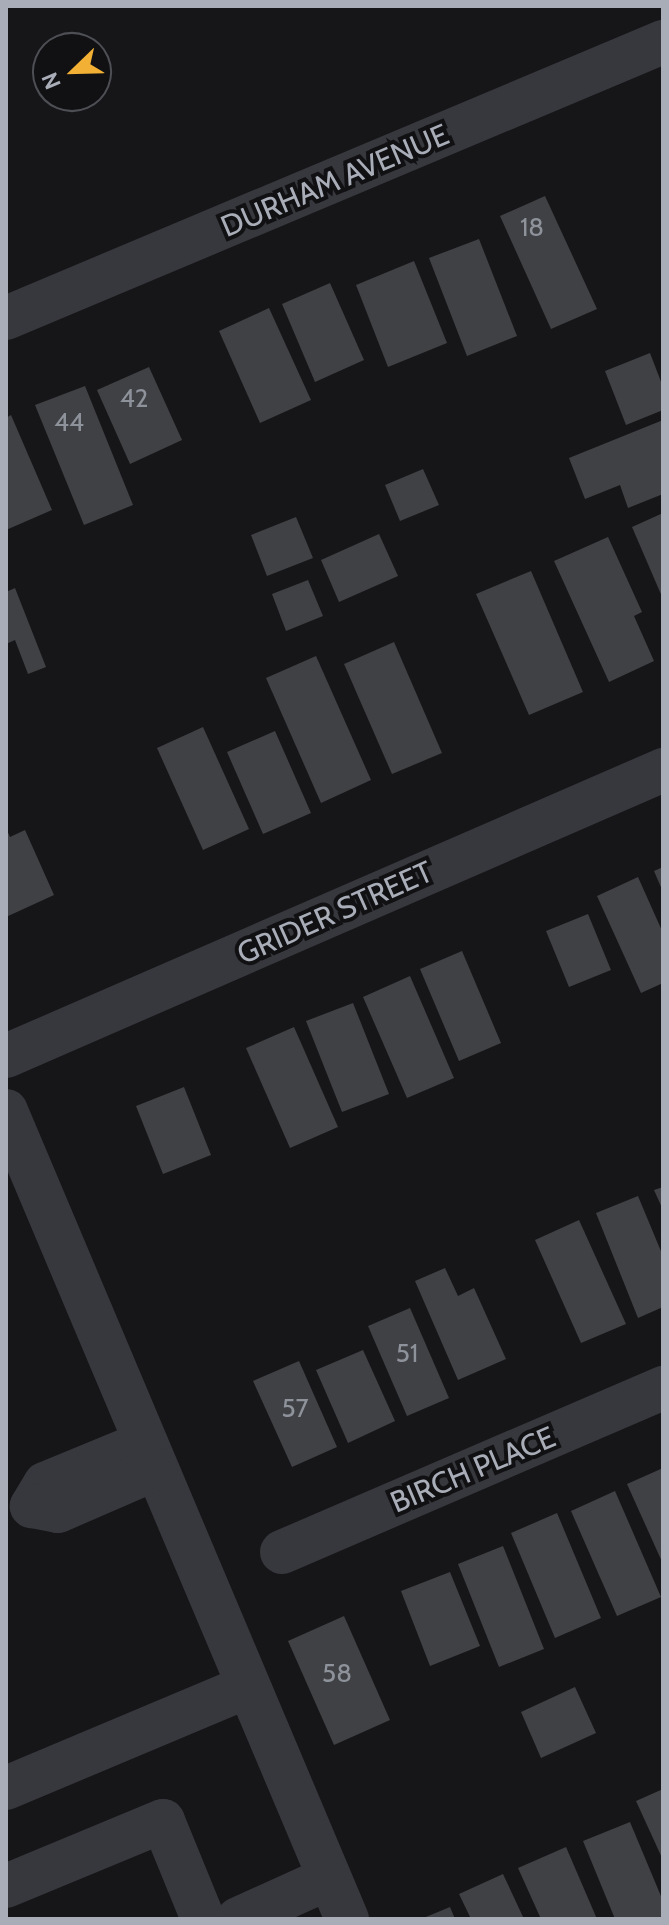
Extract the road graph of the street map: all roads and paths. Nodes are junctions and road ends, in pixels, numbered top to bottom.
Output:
1 (663, 42) edge
2 (6, 318) edge
3 (663, 770) edge
4 (6, 1056) edge
5 (6, 1111) edge
6 (663, 1388) edge
7 (150, 1456) junction
8 (32, 1506) dead end
9 (282, 1552) dead end
10 (246, 1687) junction
11 (6, 1788) edge
12 (329, 1878) junction
13 (6, 1886) edge
14 (203, 1919) edge
15 (238, 1919) edge
16 (347, 1919) edge

1 - 2 street, DURHAM AVENUE
3 - 4 street, GRIDER STREET
5 - 7 street
6 - 9 street, BIRCH PLACE
7 - 8 street
7 - 10 street
10 - 11 street
10 - 12 street
12 - 15 street
12 - 16 street
13 - 14 street

